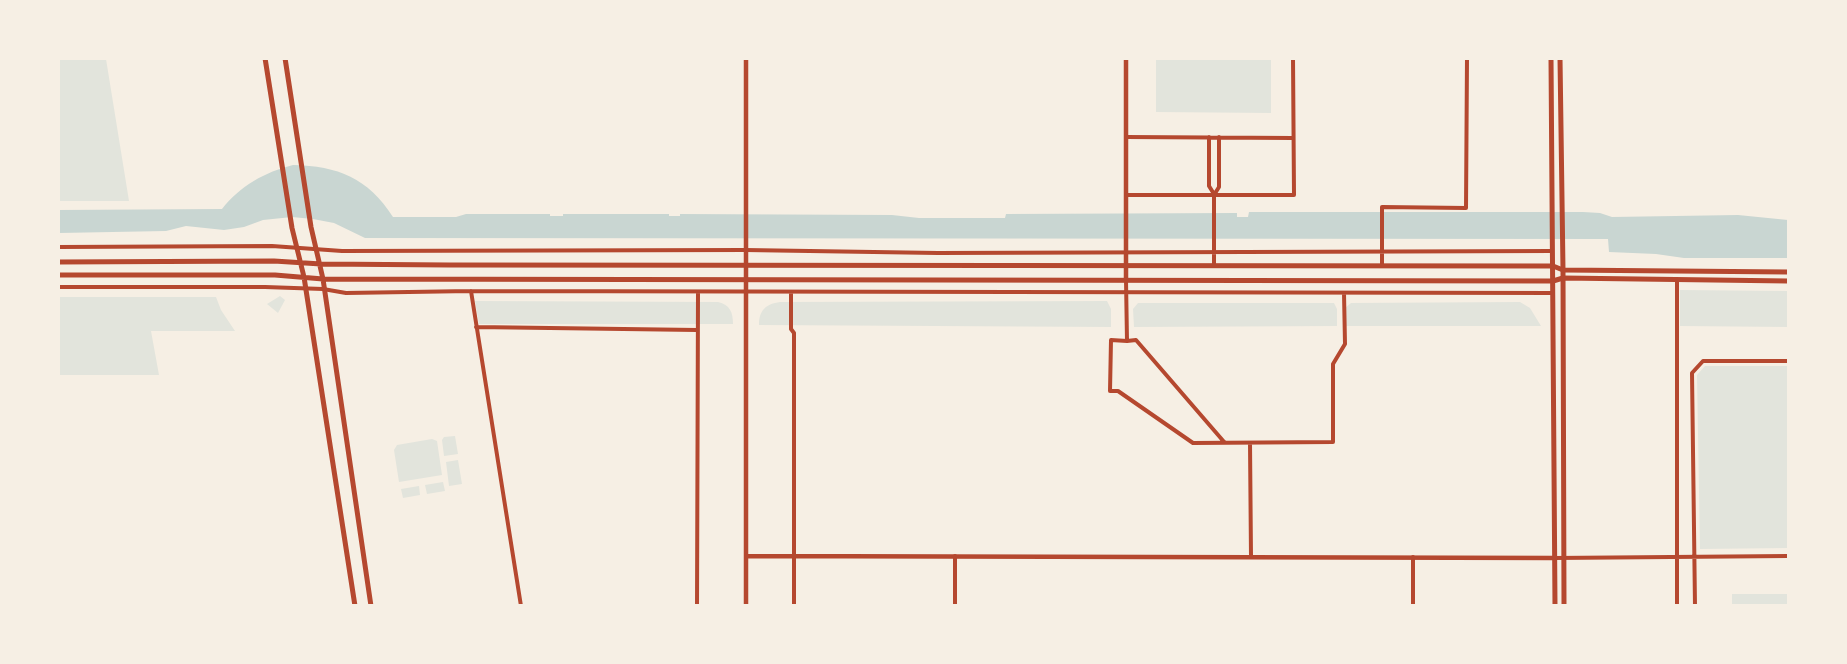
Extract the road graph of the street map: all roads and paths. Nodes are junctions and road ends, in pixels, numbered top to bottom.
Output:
1 (265, 58) edge
2 (285, 58) edge
3 (746, 58) edge
4 (1126, 58) edge
5 (1293, 58) edge
6 (1467, 58) edge
7 (1551, 58) edge
8 (1560, 58) edge
9 (1126, 137) junction
10 (1209, 137) junction
11 (1219, 137) junction
12 (1293, 138) junction
13 (1126, 195) junction
14 (1214, 195) junction
15 (58, 247) edge
16 (297, 248) junction
17 (317, 250) junction
18 (746, 250) junction
19 (1126, 251) junction
20 (1214, 251) junction
21 (1382, 251) junction
22 (1553, 251) junction
23 (58, 262) edge
24 (301, 262) junction
25 (321, 264) junction
26 (746, 266) junction
27 (1126, 266) junction
28 (1214, 266) junction
29 (1552, 266) junction
30 (1382, 267) junction
31 (1563, 270) junction
32 (1788, 272) edge
33 (58, 275) edge
34 (304, 277) junction
35 (323, 279) junction
36 (1126, 279) junction
37 (1563, 279) junction
38 (1677, 280) junction
39 (1788, 280) edge
40 (746, 281) junction
41 (1553, 281) junction
42 (58, 287) edge
43 (306, 288) junction
44 (323, 289) junction
45 (471, 291) junction
46 (698, 292) junction
47 (746, 292) junction
48 (791, 292) junction
49 (1127, 292) junction
50 (1344, 293) junction
51 (1553, 293) junction
52 (476, 327) junction
53 (697, 330) junction
54 (1127, 341) junction
55 (1788, 361) edge
56 (1225, 443) junction
57 (1250, 443) junction
58 (746, 556) junction
59 (795, 556) junction
60 (955, 556) junction
61 (1788, 556) edge
62 (1251, 557) junction
63 (1413, 557) junction
64 (1677, 557) junction
65 (1695, 557) junction
66 (1554, 558) junction
67 (1563, 558) junction
68 (355, 606) edge
69 (371, 606) edge
70 (521, 606) edge
71 (697, 606) edge
72 (746, 606) edge
73 (795, 606) edge
74 (955, 606) edge
75 (1413, 606) edge
76 (1555, 606) edge
77 (1564, 606) edge
78 (1677, 606) edge
79 (1695, 606) edge

1 - 16 main road
2 - 17 main road
3 - 18 street
4 - 9 street
5 - 12 street
6 - 21 street
7 - 22 main road
8 - 31 main road
9 - 10 street
9 - 13 street
10 - 11 street
10 - 14 street
11 - 12 street
11 - 14 street
12 - 14 street
13 - 14 street
13 - 19 street
14 - 20 street
15 - 16 street
16 - 17 street
16 - 24 main road
17 - 18 street
17 - 25 main road
18 - 19 street
18 - 26 street
19 - 20 street
19 - 27 street
20 - 21 street
20 - 28 street
21 - 22 street
21 - 30 street
22 - 29 main road
23 - 24 main road
24 - 25 main road
24 - 34 main road
25 - 26 main road
25 - 35 main road
26 - 27 main road
26 - 40 street
27 - 28 main road
27 - 36 street
28 - 30 main road
29 - 30 main road
29 - 31 main road
29 - 41 main road
31 - 32 main road
31 - 37 main road
33 - 34 main road
34 - 35 main road
34 - 43 main road
35 - 40 main road
35 - 44 main road
36 - 40 main road
36 - 41 main road
36 - 49 street
37 - 38 main road
37 - 41 main road
37 - 67 main road
38 - 39 main road
38 - 64 street
40 - 47 street
41 - 51 main road
42 - 43 street
43 - 44 street
43 - 68 main road
44 - 45 street
44 - 69 main road
45 - 46 street
45 - 52 street
46 - 47 street
46 - 53 street
47 - 48 street
47 - 58 street
48 - 49 street
48 - 59 street
49 - 50 street
49 - 54 street
50 - 51 street
50 - 57 street
51 - 66 main road
52 - 53 street
52 - 70 street
53 - 71 street
54 - 56 street
54 - 56 street
55 - 65 street
56 - 57 street
57 - 62 street
58 - 59 street
58 - 72 street
59 - 60 street
59 - 73 street
60 - 62 street
60 - 74 street
61 - 65 street
62 - 63 street
63 - 66 street
63 - 75 street
64 - 65 street
64 - 67 street
64 - 78 street
65 - 79 street
66 - 67 street
66 - 76 main road
67 - 77 main road

